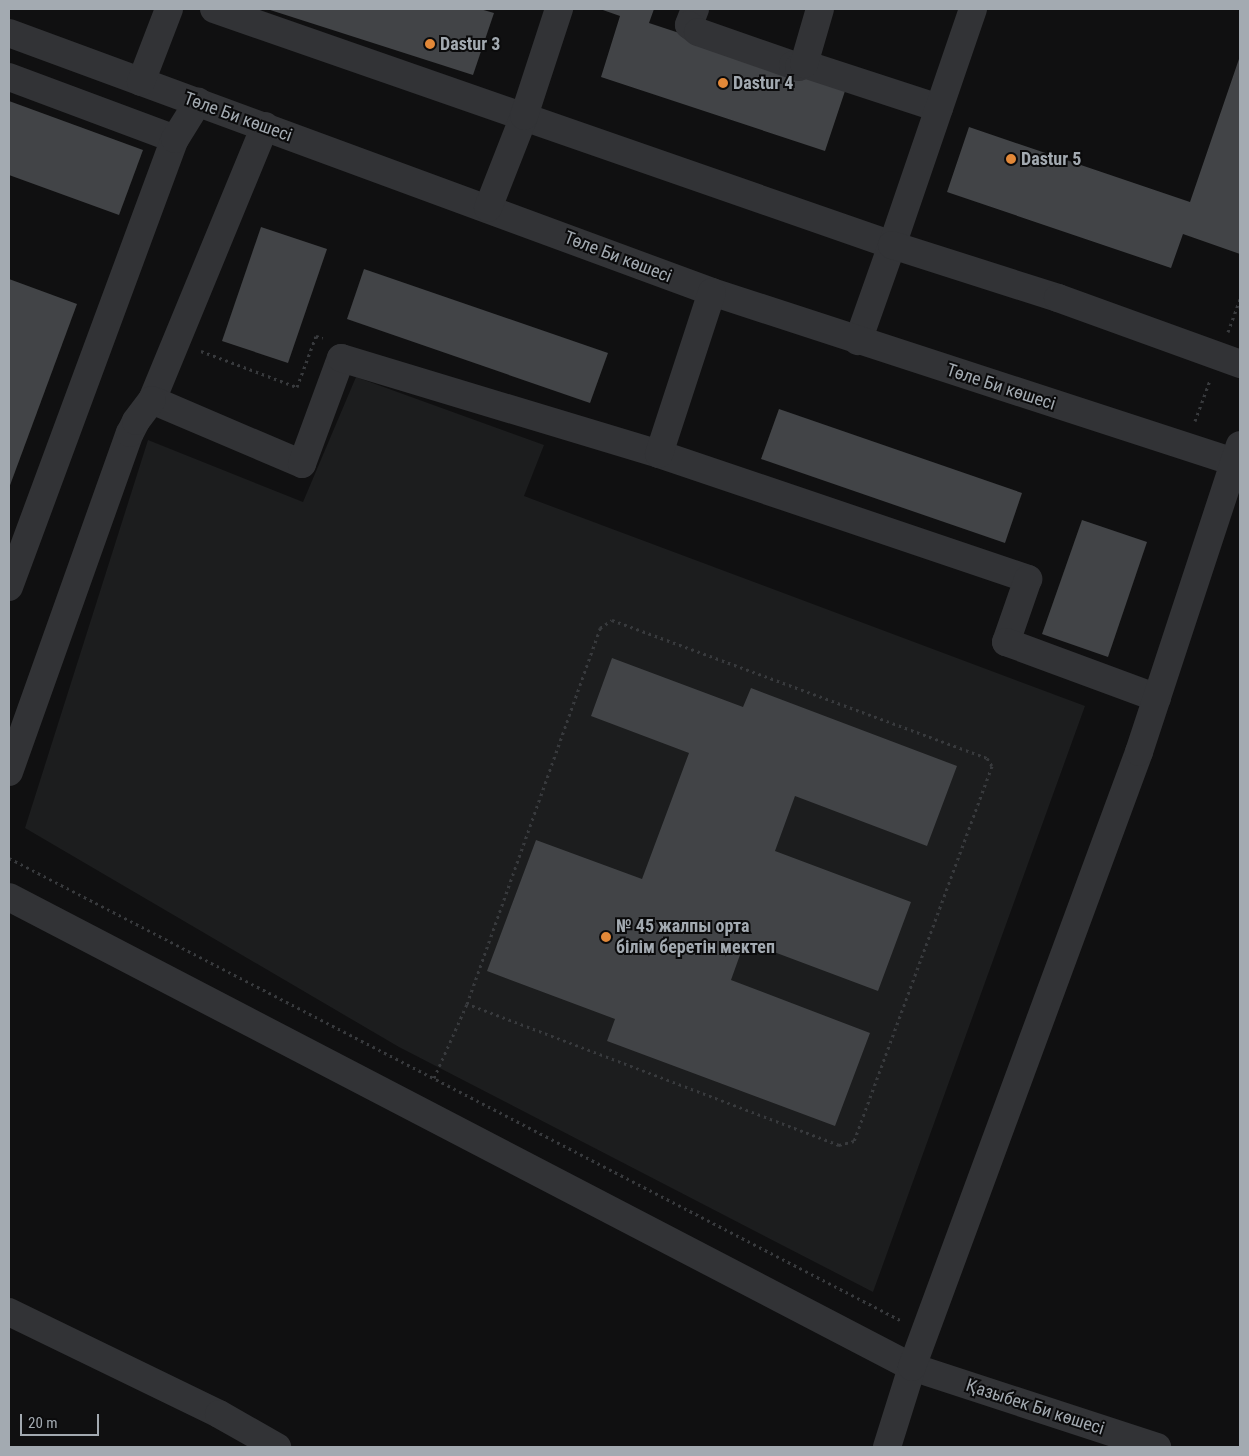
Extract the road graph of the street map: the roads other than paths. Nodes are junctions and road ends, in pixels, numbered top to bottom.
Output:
1 (169, 9) edge
2 (214, 9) edge
3 (559, 9) edge
4 (694, 9) edge
5 (820, 9) edge
6 (973, 9) edge
7 (9, 33) edge
8 (804, 64) junction
9 (9, 77) edge
10 (142, 82) junction
11 (198, 102) junction
12 (939, 108) junction
13 (524, 116) junction
14 (265, 126) junction
15 (175, 139) junction
16 (488, 208) junction
17 (892, 245) junction
18 (712, 292) junction
19 (858, 341) junction
20 (1240, 364) edge
21 (152, 400) junction
22 (1237, 453) edge
23 (659, 454) junction
24 (9, 587) edge
25 (1157, 698) junction
26 (9, 772) edge
27 (9, 897) edge
28 (9, 1312) edge
29 (912, 1367) junction
30 (277, 1447) edge
31 (887, 1447) edge
32 (1158, 1447) edge

1 - 10 street
2 - 13 street
3 - 13 street
4 - 8 street
5 - 8 street
6 - 12 street
7 - 10 street, Төле Би көшесі
8 - 12 street
9 - 15 street
10 - 11 street, Төле Би көшесі
11 - 14 street, Төле Би көшесі
11 - 15 street
12 - 17 street
13 - 16 street
13 - 17 street
14 - 16 street, Төле Би көшесі
14 - 21 street
15 - 24 street
16 - 18 street, Төле Би көшесі
17 - 19 street
17 - 20 street
18 - 19 street, Төле Би көшесі
18 - 23 street
19 - 22 street, Төле Би көшесі
21 - 23 street
21 - 26 street
22 - 25 street
23 - 25 street
25 - 29 street
27 - 29 street, Қазыбек Би көшесі
28 - 30 street
29 - 31 street
29 - 32 street, Қазыбек Би көшесі

